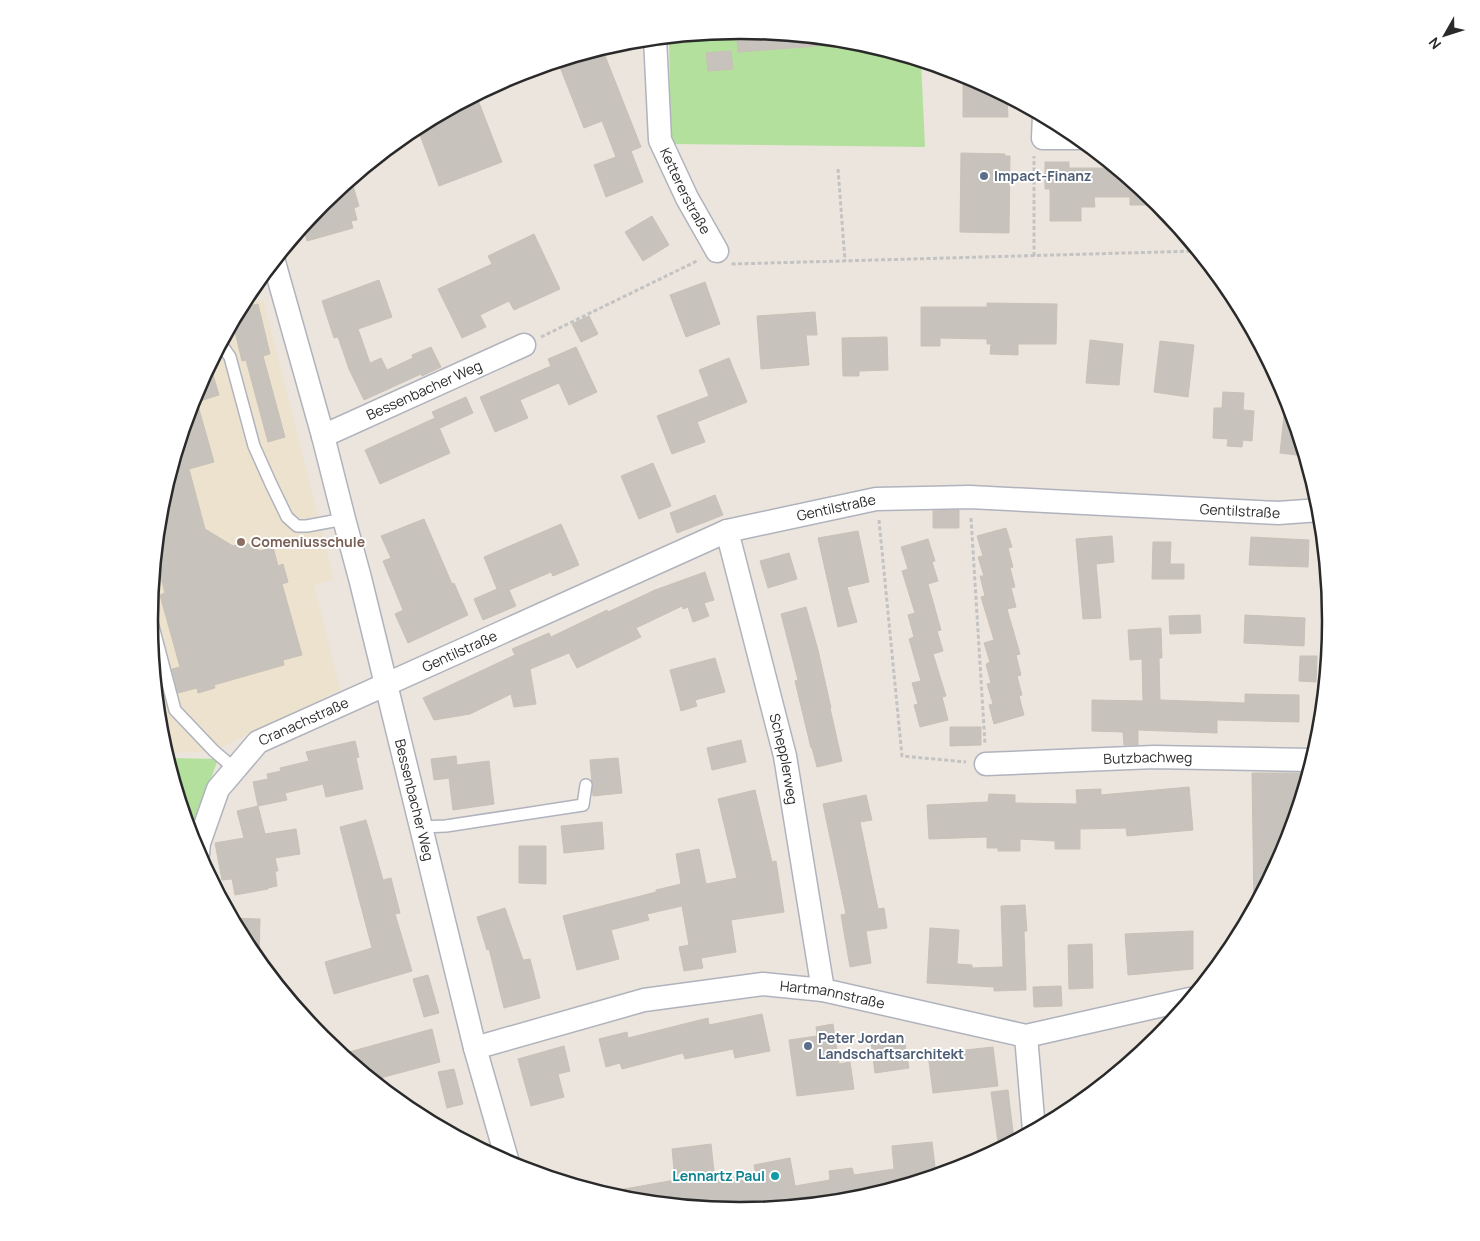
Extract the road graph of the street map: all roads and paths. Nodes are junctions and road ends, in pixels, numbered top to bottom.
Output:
1 (655, 45) edge
2 (1043, 127) edge
3 (838, 169) dead end
4 (717, 251) junction
5 (1189, 251) edge
6 (1034, 256) junction
7 (845, 261) junction
8 (276, 269) edge
9 (524, 345) joint
10 (225, 350) edge
11 (323, 436) junction
12 (970, 497) junction
13 (876, 499) junction
14 (1312, 511) edge
15 (344, 519) junction
16 (726, 531) junction
17 (159, 648) edge
18 (387, 685) junction
19 (985, 740) dead end
20 (1305, 760) edge
21 (986, 764) joint
22 (235, 769) junction
23 (586, 785) dead end
24 (421, 827) junction
25 (201, 838) edge
26 (823, 990) junction
27 (1180, 1000) edge
28 (1026, 1036) junction
29 (475, 1048) junction
30 (1033, 1123) edge
31 (505, 1152) edge

1 - 4 street, Kettererstraße
2 - 6 path
3 - 7 path
4 - 7 path
4 - 9 path
5 - 6 path
6 - 7 path
8 - 11 street, Bessenbacher Weg
9 - 11 street, Bessenbacher Weg
10 - 15 lane
11 - 15 street, Bessenbacher Weg
12 - 13 street, Gentilstraße
12 - 14 street, Gentilstraße
12 - 19 path
13 - 16 street, Gentilstraße
13 - 21 path
15 - 18 street, Bessenbacher Weg
16 - 18 street, Gentilstraße
16 - 26 street, Schepplerweg
17 - 22 lane
18 - 22 street, Cranachstraße
18 - 24 street, Bessenbacher Weg
20 - 21 street, Butzbachweg
22 - 25 street, Cranachstraße
23 - 24 lane
24 - 29 street, Bessenbacher Weg
26 - 28 street, Hartmannstraße
26 - 29 street, Hartmannstraße
27 - 28 street, Hartmannstraße
28 - 30 street
29 - 31 street, Bessenbacher Weg

